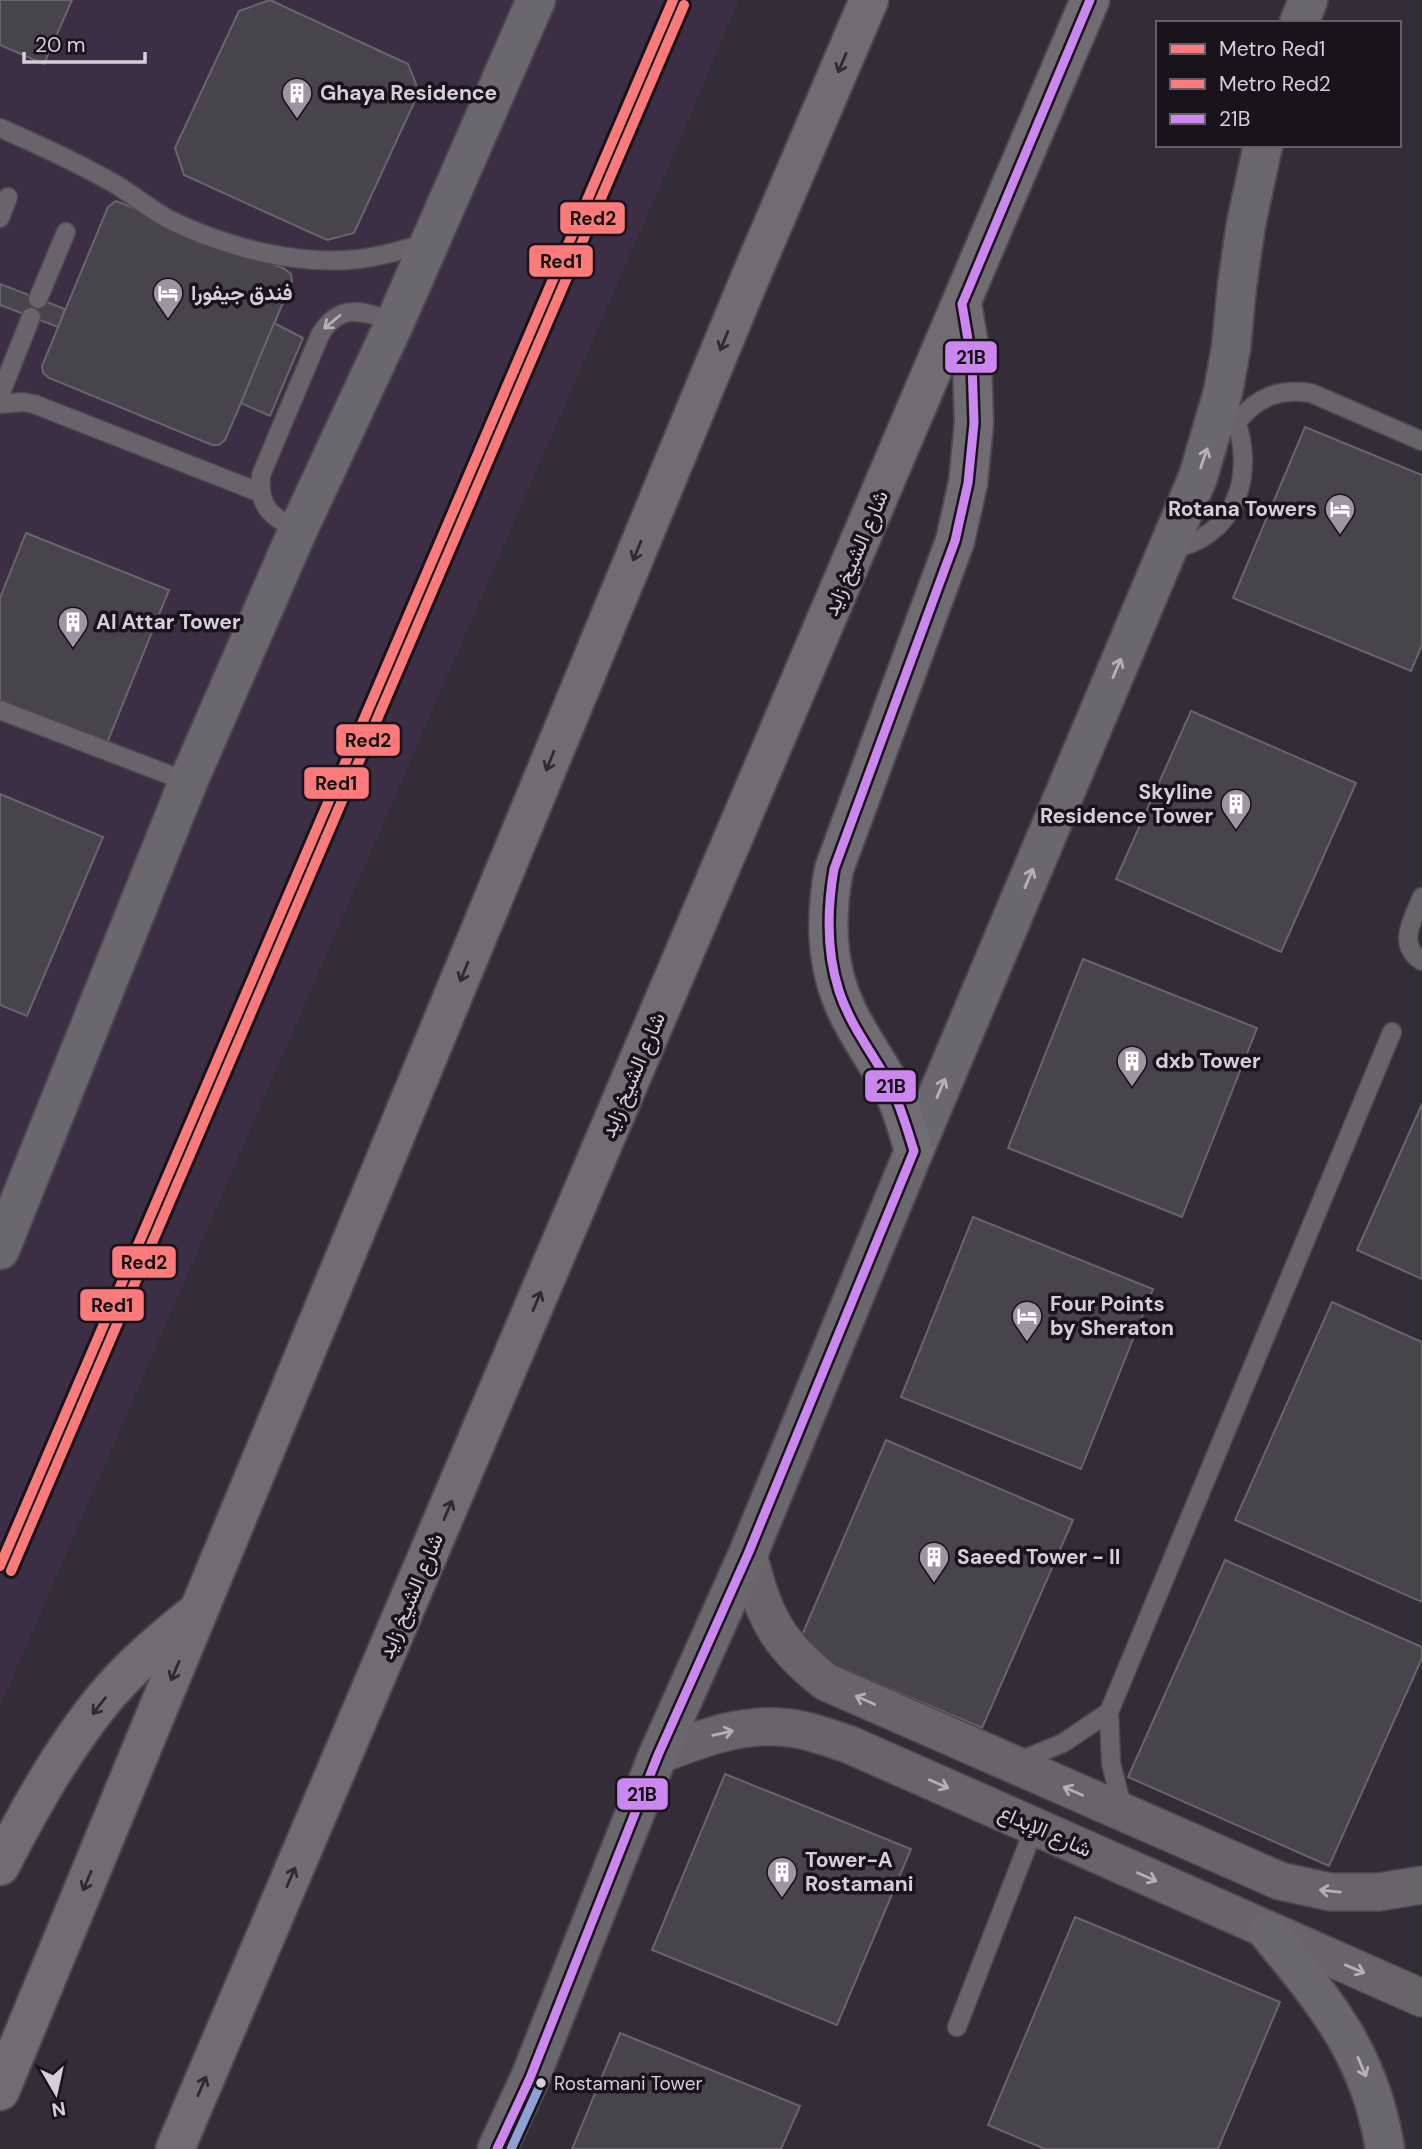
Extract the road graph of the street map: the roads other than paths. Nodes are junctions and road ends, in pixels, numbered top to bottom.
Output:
1 (536, 0) edge
2 (869, 0) edge
3 (1090, 0) edge
4 (1308, 0) edge
5 (1300, 21) edge
6 (0, 128) edge
7 (1263, 147) edge
8 (8, 197) dead end
9 (0, 218) edge
10 (66, 232) dead end
11 (430, 242) junction
12 (38, 299) dead end
13 (962, 304) junction
14 (31, 317) dead end
15 (395, 322) junction
16 (0, 395) edge
17 (0, 404) edge
18 (1230, 407) junction
19 (1422, 442) edge
20 (261, 493) junction
21 (298, 530) junction
22 (0, 710) edge
23 (188, 782) junction
24 (1422, 897) edge
25 (1422, 961) edge
26 (1392, 1032) dead end
27 (914, 1150) junction
28 (0, 1250) edge
29 (747, 1555) junction
30 (201, 1608) junction
31 (1109, 1712) junction
32 (658, 1755) junction
33 (1013, 1764) junction
34 (1124, 1813) junction
35 (1035, 1826) junction
36 (0, 1866) edge
37 (1422, 1885) edge
38 (1267, 1931) junction
39 (1422, 1998) edge
40 (957, 2027) dead end
41 (0, 2091) edge
42 (175, 2149) edge
43 (496, 2149) edge
44 (1385, 2149) edge

1 - 11 street
2 -> 30 highway
3 - 13 highway, شارع الشيخ زايد
4 - 5 street
6 - 11 lane
7 - 18 street
8 - 9 lane
10 - 12 lane
11 - 15 street
13 - 27 highway
42 -> 13 highway, شارع الشيخ زايد
14 - 16 lane
15 -> 20 lane
15 - 21 street
17 - 20 lane
18 - 19 lane
27 -> 18 street
20 - 21 lane
21 - 23 street
22 - 23 lane
23 - 28 street
24 - 25 lane
26 - 31 lane
27 - 29 street
29 - 32 street
33 -> 29 street
30 -> 36 highway
30 -> 41 highway
31 - 33 lane
31 - 34 lane
32 -> 35 street, شارع الإبداع
32 - 43 street
34 -> 33 street
37 -> 34 street
35 -> 38 street, شارع الإبداع
35 - 40 lane
38 -> 39 street, شارع الإبداع
38 -> 44 street

